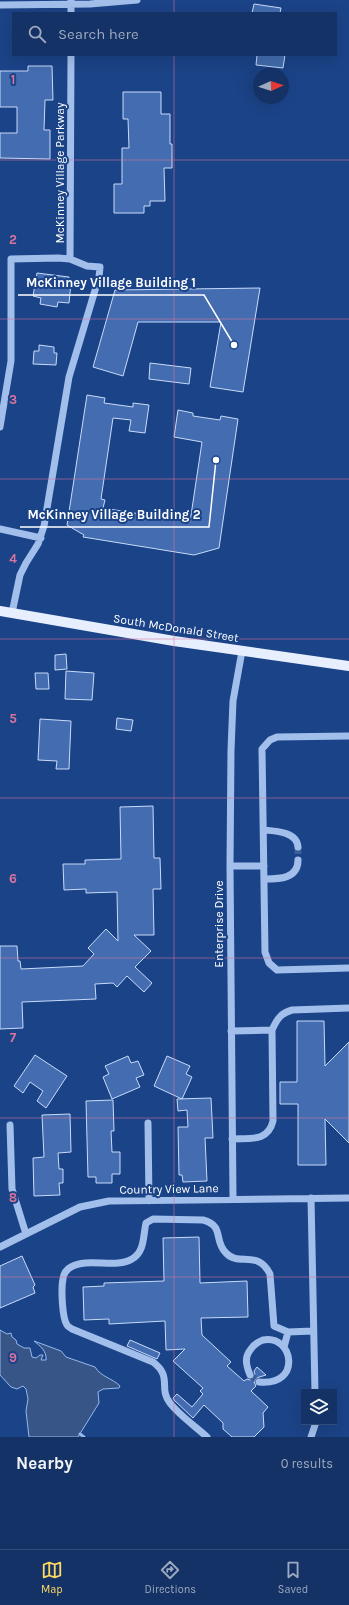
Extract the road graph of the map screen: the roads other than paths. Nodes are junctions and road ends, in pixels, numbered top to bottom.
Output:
1 (137, 0) edge
2 (71, 2) edge
3 (0, 5) edge
4 (71, 56) edge
5 (70, 259) junction
6 (0, 428) edge
7 (0, 529) edge
8 (41, 538) junction
9 (0, 611) edge
10 (12, 613) junction
11 (242, 651) junction
12 (349, 666) edge
13 (349, 736) edge
14 (264, 830) junction
15 (298, 847) tunnel mouth
16 (298, 860) tunnel mouth
17 (230, 866) junction
18 (264, 866) junction
19 (265, 879) junction
20 (349, 968) edge
21 (349, 1008) edge
22 (272, 1030) junction
23 (231, 1031) junction
24 (148, 1123) dead end
25 (10, 1126) dead end
26 (232, 1139) junction
27 (233, 1198) junction
28 (311, 1198) junction
29 (349, 1198) edge
30 (149, 1201) junction
31 (26, 1234) junction
32 (0, 1248) edge
33 (274, 1326) junction
34 (313, 1331) junction
35 (288, 1332) junction
36 (270, 1340) junction
37 (284, 1347) junction
38 (250, 1374) tunnel mouth
39 (259, 1382) tunnel mouth
40 (315, 1389) edge
41 (315, 1425) edge
42 (207, 1437) edge
43 (311, 1437) edge

1 - 2 street
2 - 3 street
4 - 5 street, McKinney Village Parkway
5 - 6 street
5 - 8 street, McKinney Village Parkway
7 - 8 street
8 - 10 street
9 - 10 main road, South McDonald Street
10 - 11 main road, South McDonald Street
11 - 12 main road, South McDonald Street
11 - 17 street, Enterprise Drive
13 - 14 street
14 - 15 street
14 - 18 street
16 - 19 street
17 - 18 street
17 - 23 street, Enterprise Drive
18 - 19 street
19 - 20 street
21 - 22 street
22 - 23 street
22 - 26 street
23 - 26 street, Enterprise Drive
24 - 30 street
25 - 31 street
26 - 27 street, Enterprise Drive
27 - 28 street, Country View Lane
27 - 30 street, Country View Lane
28 - 29 street, Country View Lane
28 - 34 street
30 - 31 street, Country View Lane
31 - 32 street, Country View Lane
33 - 35 street
33 - 36 street
33 - 42 street
34 - 35 street
34 - 40 street
35 - 37 street
36 - 37 street
36 - 38 street
37 - 39 street
41 - 43 street

